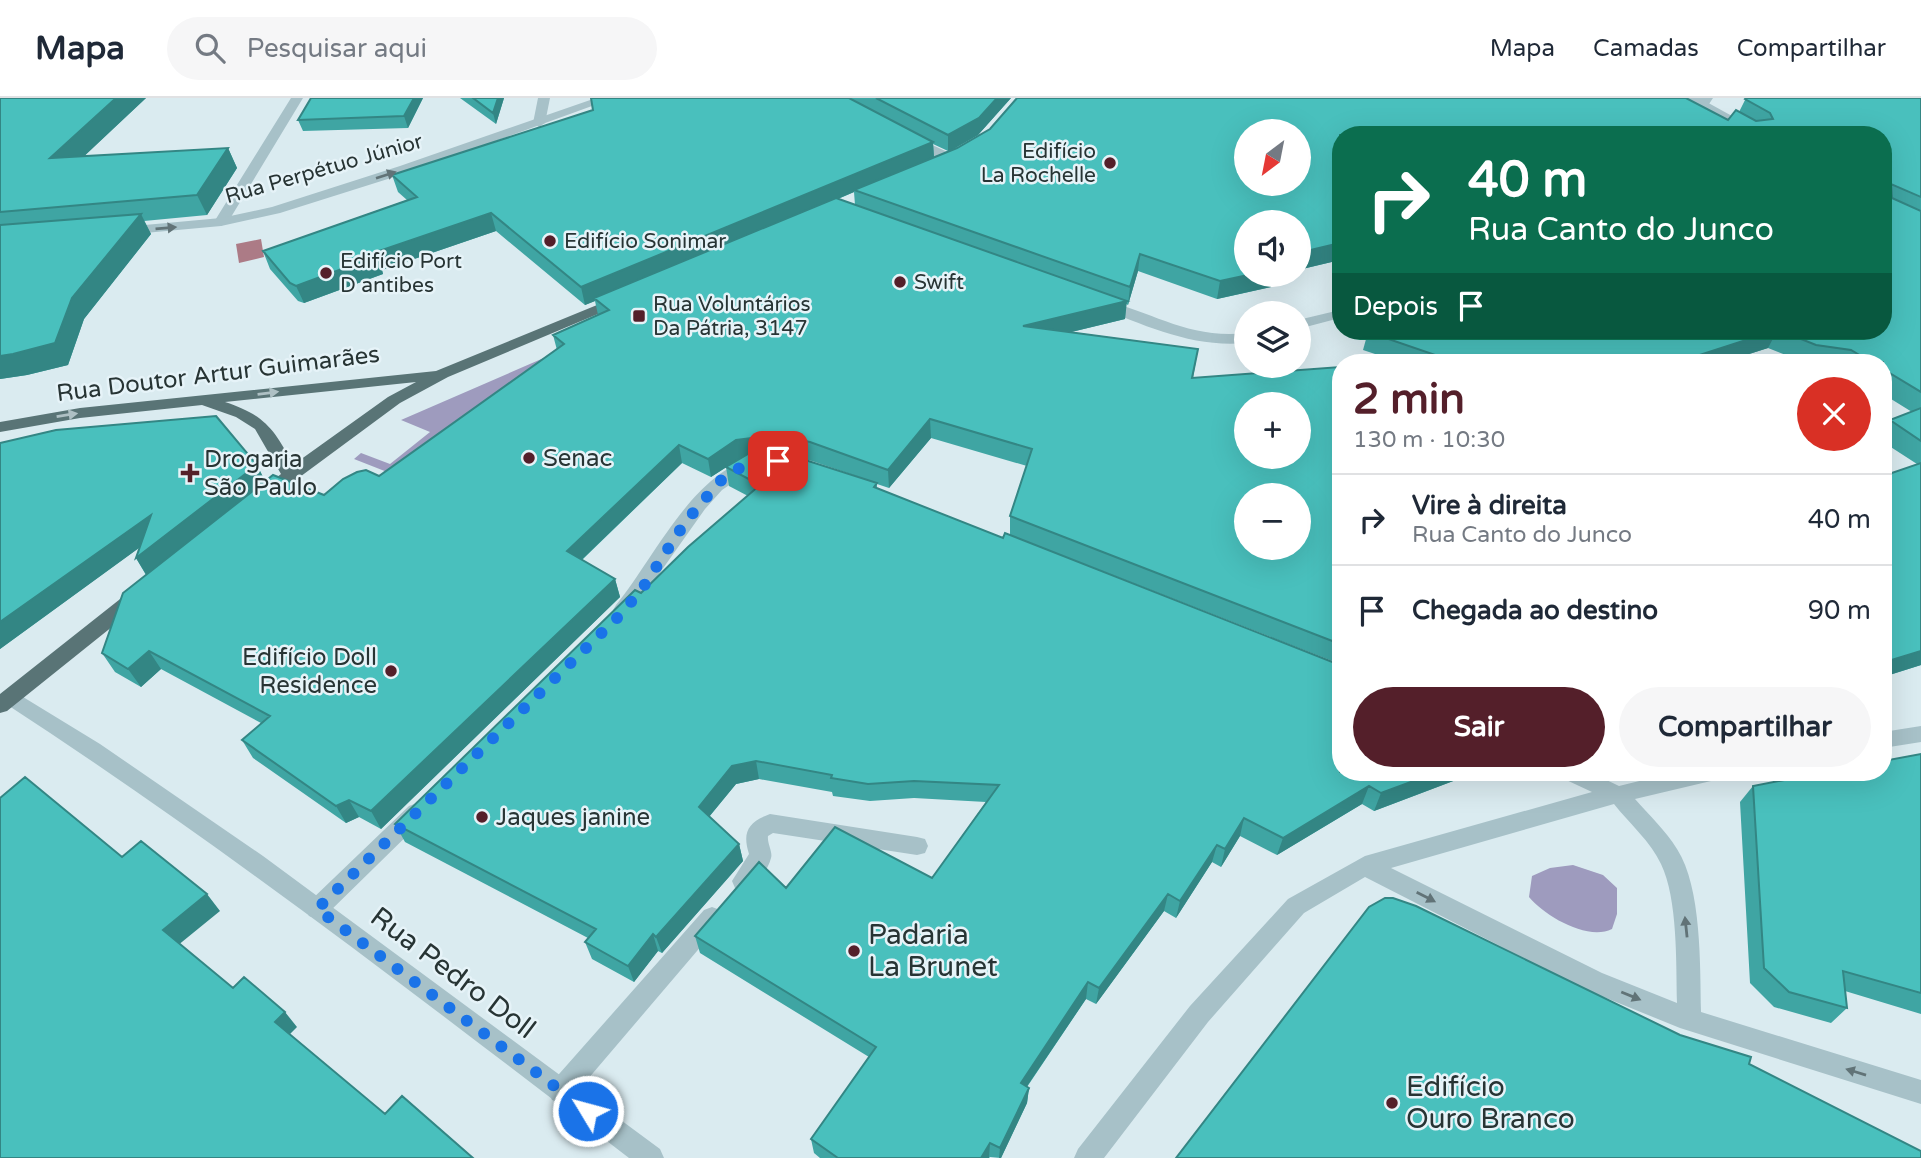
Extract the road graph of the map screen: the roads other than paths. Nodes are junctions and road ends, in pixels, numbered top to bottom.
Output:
1 (297, 98) edge
2 (544, 98) edge
3 (608, 98) edge
4 (1701, 100) edge
5 (539, 123) junction
6 (1743, 126) edge
7 (904, 135) edge
8 (956, 156) joint
9 (930, 168) edge
10 (221, 222) junction
11 (113, 232) edge
12 (629, 296) edge
13 (1093, 300) edge
14 (1332, 316) edge
15 (1311, 322) edge
16 (1234, 339) edge
17 (442, 374) junction
18 (200, 400) junction
19 (0, 427) edge
20 (769, 461) edge
21 (290, 475) junction
22 (247, 509) edge
23 (150, 586) edge
24 (608, 626) edge
25 (5, 701) edge
26 (1921, 733) edge
27 (1892, 738) edge
28 (1589, 781) edge
29 (1668, 781) edge
30 (1620, 796) junction
31 (427, 802) edge
32 (917, 846) dead end
33 (1365, 866) junction
34 (317, 909) junction
35 (1689, 1020) junction
36 (561, 1091) junction
37 (1921, 1092) edge
38 (651, 1158) edge
39 (1087, 1158) edge

1 - 10 street
2 - 5 street
3 - 5 street, Rua Perpétuo Júnior
4 - 6 street
10 -> 5 street, Rua Perpétuo Júnior
7 - 8 street
8 - 9 main road
11 -> 10 street, Rua Perpétuo Júnior
12 - 17 main road
13 - 16 street
14 - 15 street
18 -> 17 main road, Rua Doutor Artur Guimarães
17 - 21 main road
19 -> 18 main road, Rua Doutor Artur Guimarães
18 - 21 main road
20 - 24 street
21 - 22 main road
23 - 25 main road
25 - 34 street, Rua Pedro Doll
26 - 27 street
28 - 30 street
29 - 30 street
30 - 33 street
35 -> 30 street
31 - 34 street
32 - 36 street
33 -> 35 street
33 - 39 street
34 - 36 street, Rua Pedro Doll
37 -> 35 street
36 - 38 street, Rua Pedro Doll

